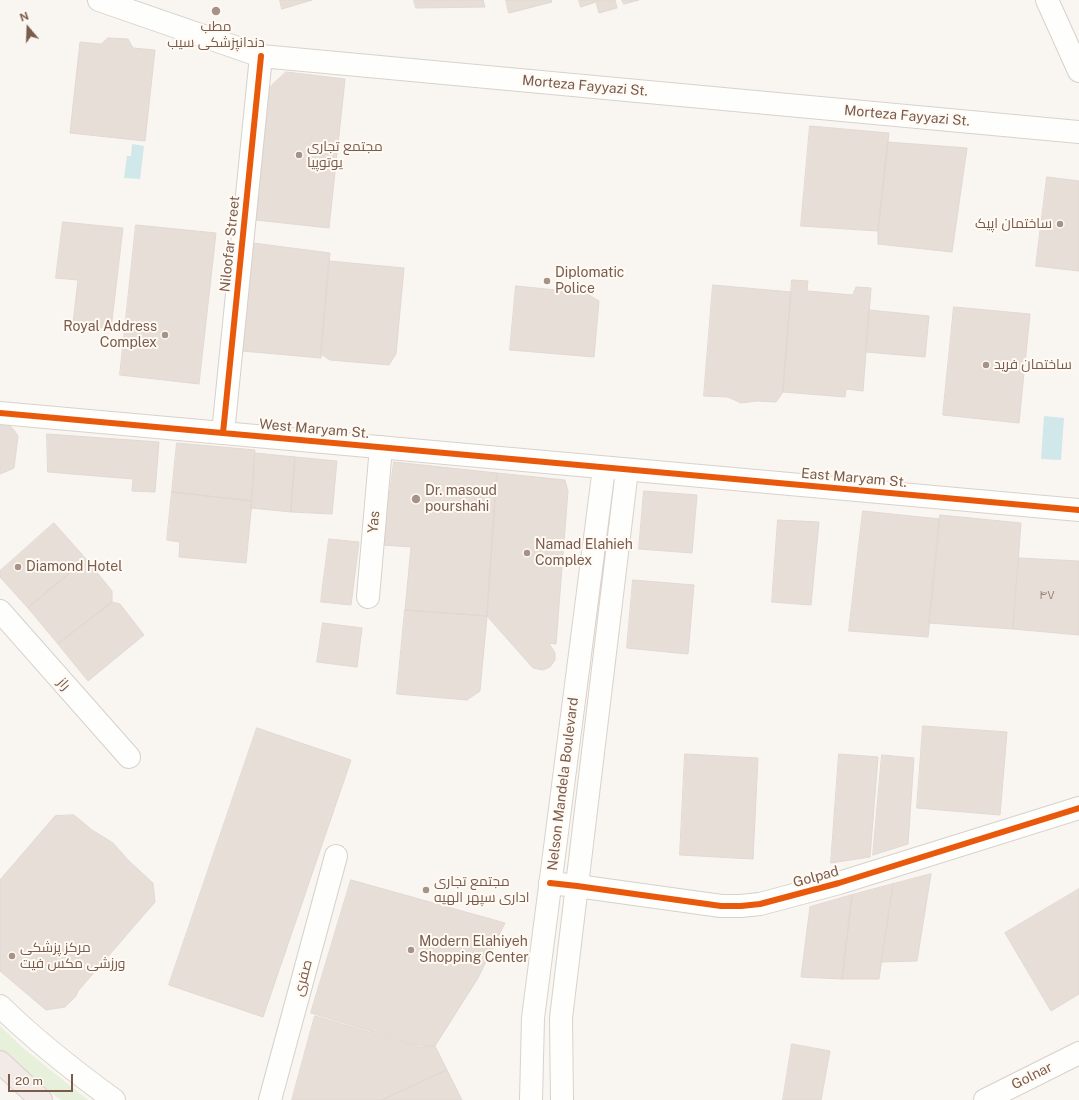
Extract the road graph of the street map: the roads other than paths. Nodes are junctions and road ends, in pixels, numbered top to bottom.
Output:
1 (99, 0) edge
2 (1047, 0) edge
3 (261, 56) junction
4 (1079, 71) edge
5 (1079, 132) edge
6 (0, 413) edge
7 (223, 433) junction
8 (380, 447) junction
9 (604, 468) junction
10 (627, 470) junction
11 (1079, 510) edge
12 (368, 597) dead end
13 (0, 611) edge
14 (129, 757) dead end
15 (1079, 808) edge
16 (336, 856) dead end
17 (550, 883) junction
18 (577, 886) junction
19 (0, 1006) edge
20 (0, 1020) edge
21 (1079, 1053) edge
22 (0, 1062) edge
23 (41, 1100) edge
24 (96, 1100) edge
25 (114, 1100) edge
26 (270, 1100) edge
27 (531, 1100) edge
28 (562, 1100) edge
29 (984, 1100) edge

1 - 3 street, Morteza Fayyazi St.
2 - 4 street
3 - 5 street, Morteza Fayyazi St.
3 - 7 street, Niloofar Street
6 - 7 street, West Maryam St.
7 - 8 street, West Maryam St.
8 - 9 street, West Maryam St.
8 - 12 street, Yas
9 - 10 street, West Maryam St.
9 - 17 street, Nelson Mandela Boulevard
10 - 11 street, East Maryam St.
10 - 18 street, Nelson Mandela Boulevard
13 - 14 street, راز
15 - 18 street, Golpad
16 - 26 street, صفری
17 - 18 street, Golpad
17 - 27 street, Nelson Mandela Boulevard
18 - 28 street, Nelson Mandela Boulevard
19 - 25 street
20 - 24 street
21 - 29 street, Golnar
22 - 23 highway

